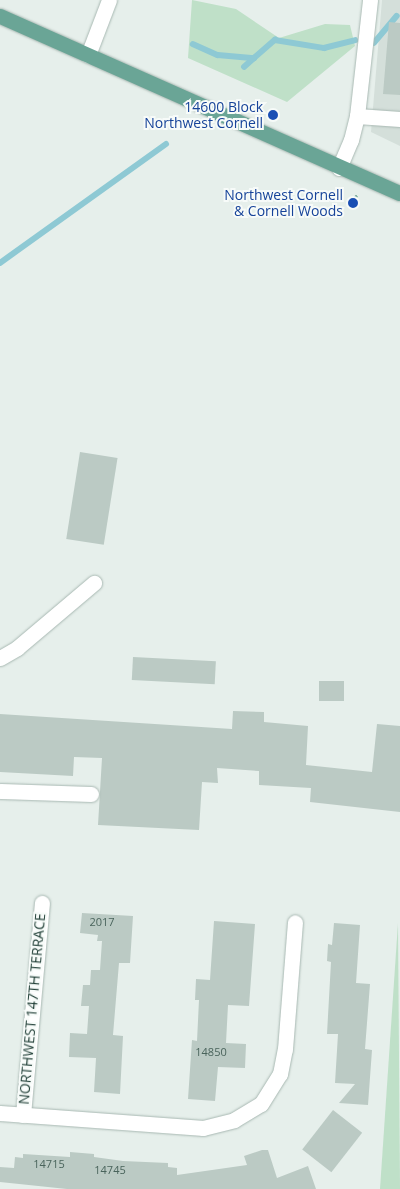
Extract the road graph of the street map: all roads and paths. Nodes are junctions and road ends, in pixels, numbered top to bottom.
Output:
1 (109, 0) edge
2 (370, 0) edge
3 (0, 16) edge
4 (88, 55) junction
5 (357, 116) junction
6 (400, 119) edge
7 (339, 168) junction
8 (400, 193) edge
9 (94, 583) dead end
10 (0, 658) edge
11 (0, 791) edge
12 (91, 794) dead end
13 (42, 903) dead end
14 (295, 922) dead end
15 (0, 1113) edge
16 (23, 1115) junction

1 - 4 street
2 - 5 street
3 - 4 main road
4 - 7 main road
5 - 6 street
5 - 7 street
7 - 8 main road
9 - 10 street
11 - 12 street
13 - 16 street, NORTHWEST 147TH TERRACE
14 - 16 street
15 - 16 street

